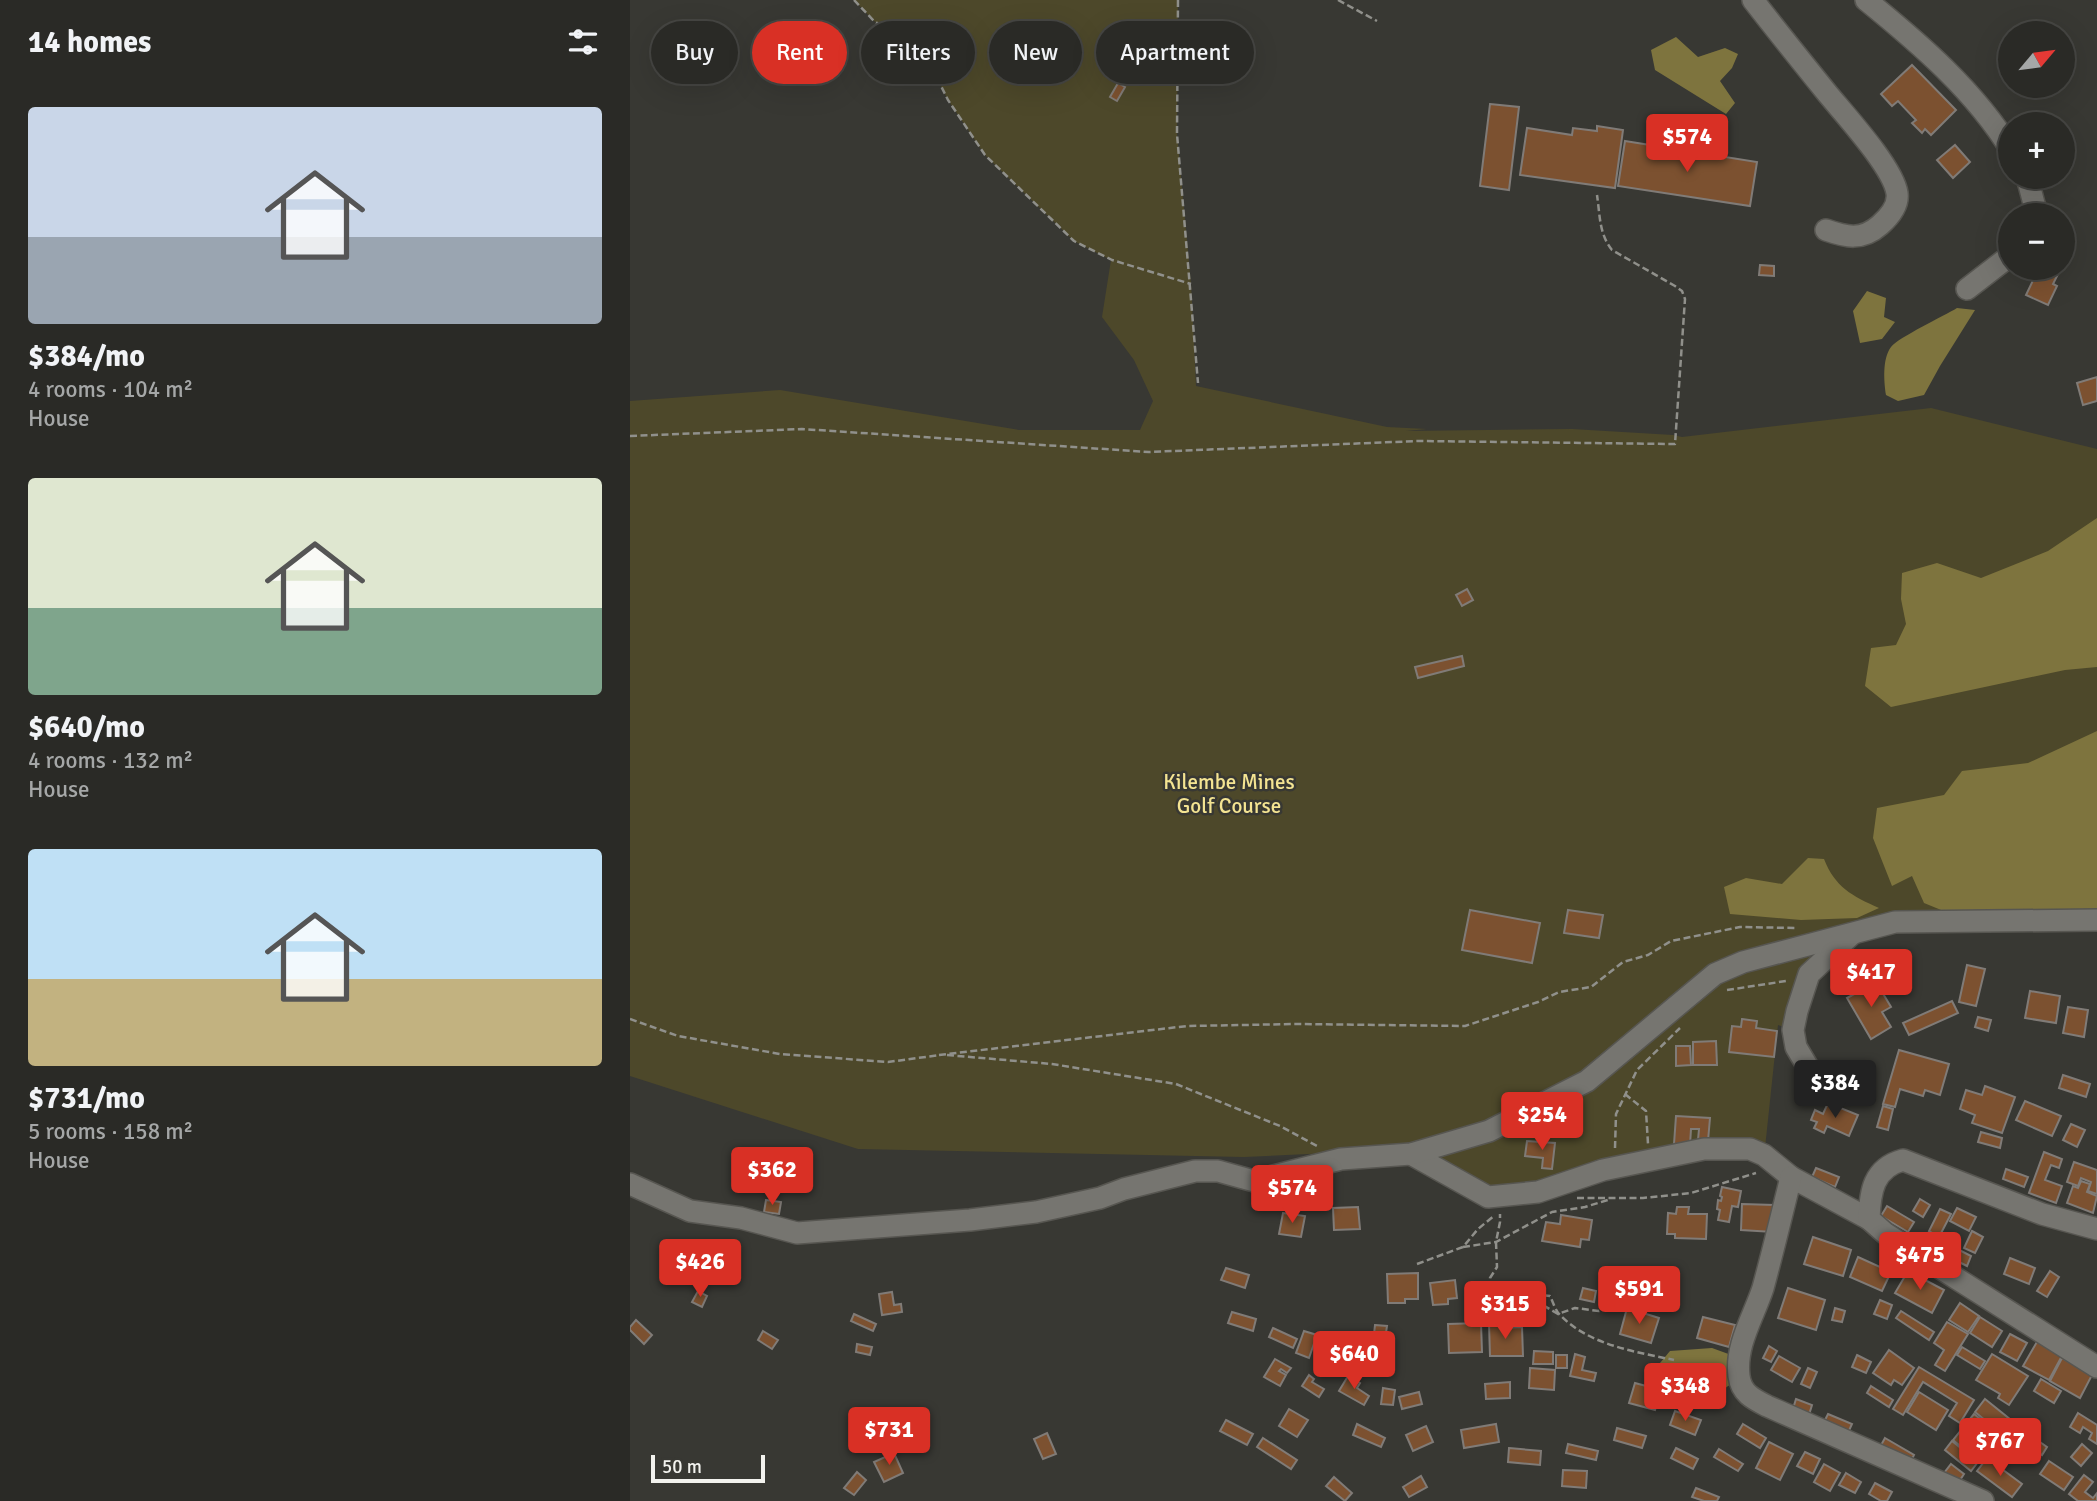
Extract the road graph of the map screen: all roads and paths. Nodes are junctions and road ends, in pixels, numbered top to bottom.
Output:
1 (854, 0) edge
2 (1178, 0) edge
3 (1338, 0) edge
4 (1754, 0) edge
5 (1866, 0) edge
6 (1377, 21) dead end
7 (1998, 130) edge
8 (1597, 195) dead end
9 (1826, 230) dead end
10 (1998, 265) edge
11 (1191, 284) junction
12 (1966, 289) dead end
13 (1198, 383) dead end
14 (630, 436) edge
15 (2097, 920) edge
16 (1804, 928) dead end
17 (1854, 933) junction
18 (1807, 980) junction
19 (1726, 990) dead end
20 (630, 1019) edge
21 (1680, 1028) dead end
22 (940, 1055) junction
23 (1829, 1084) dead end
24 (1625, 1094) junction
25 (1411, 1154) junction
26 (1340, 1159) junction
27 (1648, 1160) junction
28 (1615, 1167) junction
29 (1783, 1172) junction
30 (630, 1184) edge
31 (1615, 1198) junction
32 (1568, 1199) dead end
33 (1869, 1219) junction
34 (2097, 1229) edge
35 (1496, 1242) junction
36 (1463, 1247) junction
37 (1417, 1264) dead end
38 (1491, 1290) junction
39 (1633, 1299) dead end
40 (1492, 1302) junction
41 (1558, 1314) junction
42 (1497, 1319) dead end
43 (1674, 1360) dead end
44 (2097, 1367) edge
45 (1983, 1501) edge

1 - 11 path
2 - 11 path
3 - 6 path
4 - 9 street
5 - 7 street
8 - 14 path
10 - 12 street
11 - 13 path
15 - 17 street
16 - 22 path
17 - 18 street
17 - 25 street
18 - 19 path
18 - 23 street
20 - 22 path
21 - 24 path
22 - 26 path
24 - 27 path
24 - 28 path
25 - 26 street
25 - 28 street
26 - 30 street
27 - 28 street
27 - 29 street
29 - 31 path
29 - 33 street
29 - 45 street
31 - 32 path
31 - 35 path
33 - 34 street
33 - 44 street
35 - 36 path
35 - 36 path
35 - 38 path
36 - 37 path
38 - 40 path
38 - 41 path
39 - 41 path
40 - 41 path
40 - 42 path
41 - 43 path

